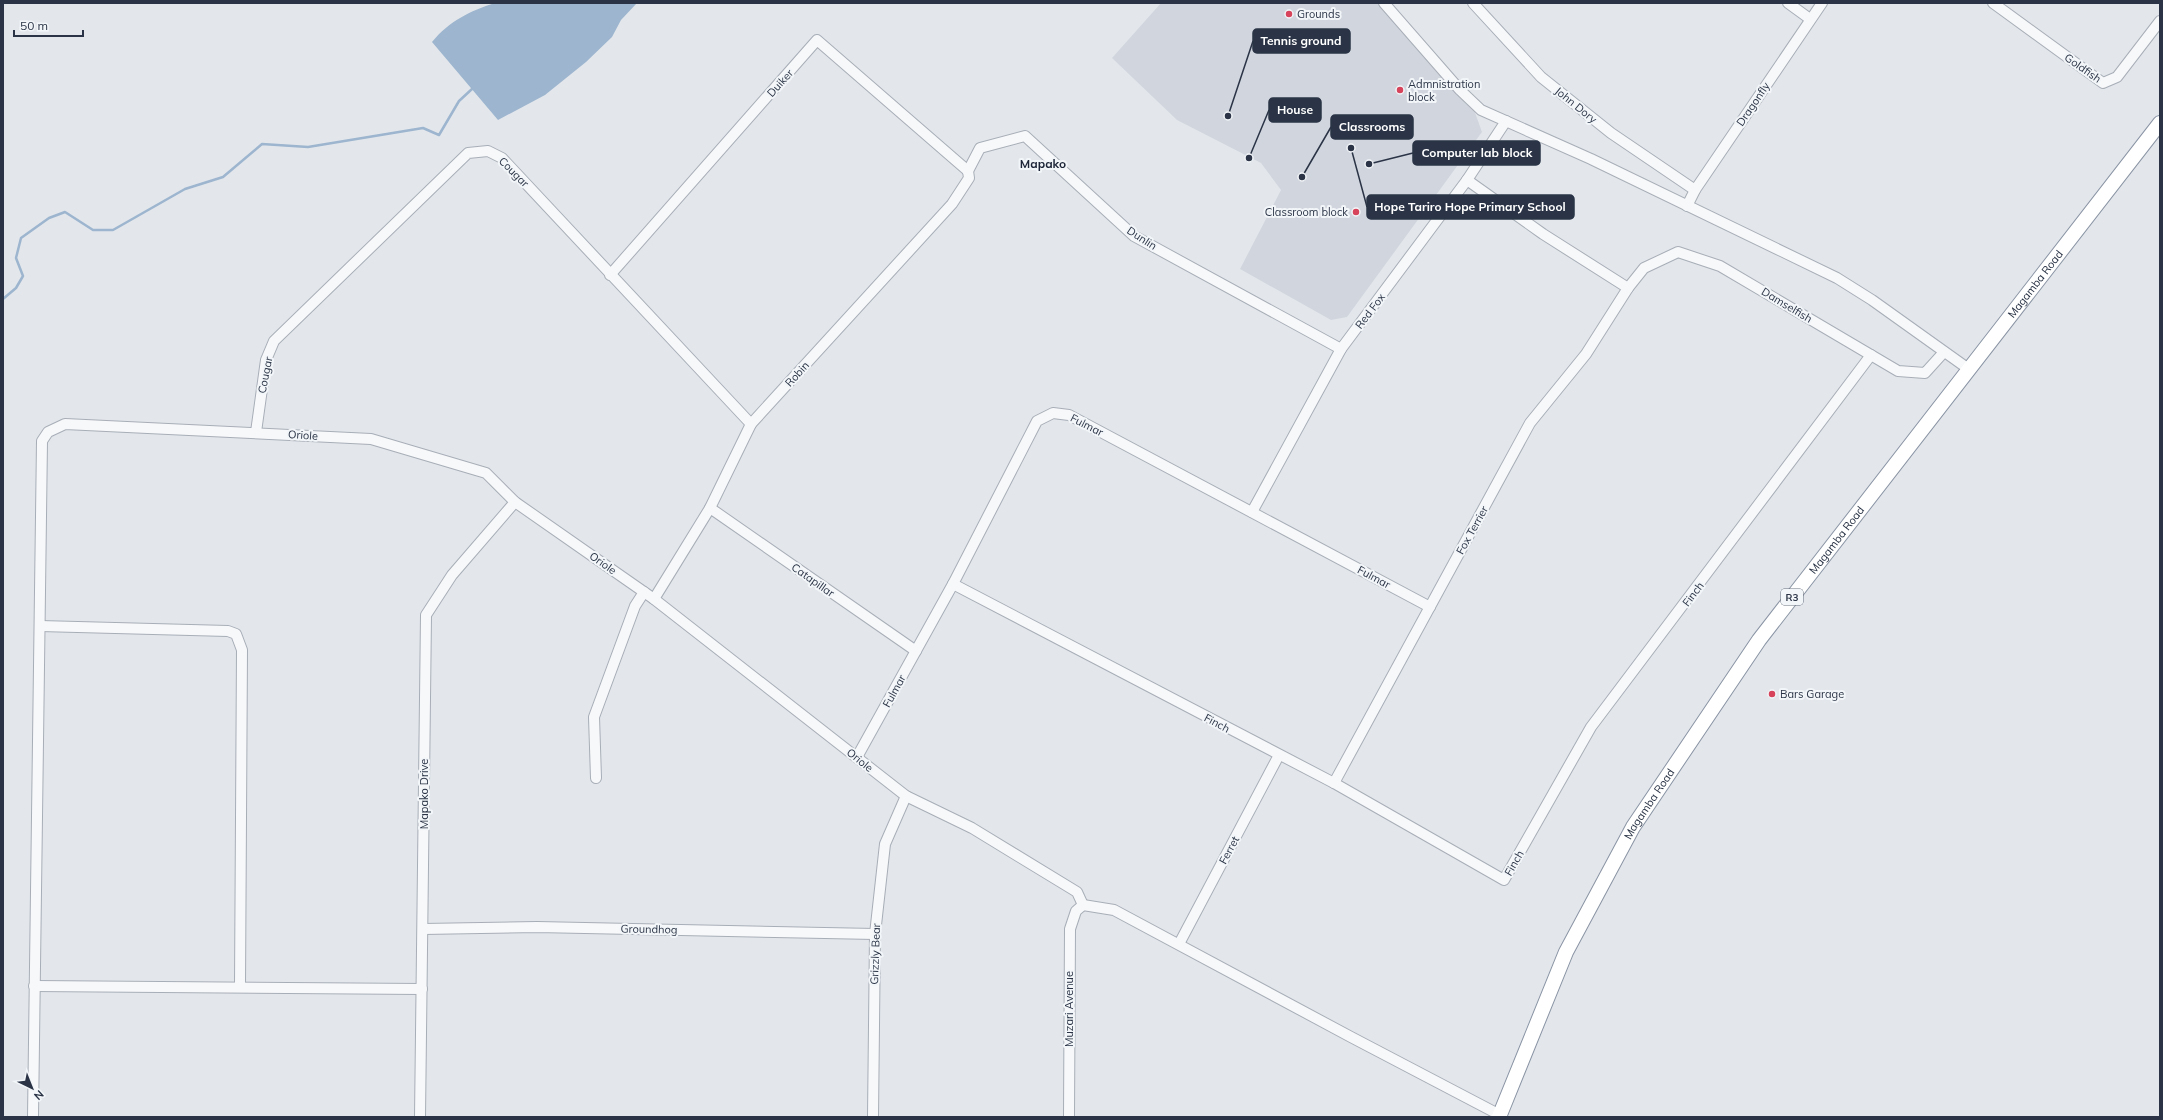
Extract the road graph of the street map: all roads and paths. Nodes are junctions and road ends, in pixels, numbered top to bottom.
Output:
1 (1384, 3) edge
2 (1473, 3) edge
3 (1788, 3) edge
4 (1822, 3) edge
5 (1993, 3) edge
6 (1810, 19) junction
7 (2160, 20) edge
8 (1506, 121) junction
9 (2160, 123) edge
10 (968, 171) junction
11 (1468, 180) junction
12 (1695, 190) junction
13 (1687, 206) junction
14 (610, 275) junction
15 (1628, 288) junction
16 (1341, 349) junction
17 (1944, 352) junction
18 (1871, 355) junction
19 (1970, 370) junction
20 (751, 424) junction
21 (256, 432) junction
22 (515, 502) junction
23 (710, 508) junction
24 (1252, 512) junction
25 (953, 584) junction
26 (644, 592) junction
27 (654, 599) junction
28 (1430, 607) junction
29 (40, 626) junction
30 (916, 651) junction
31 (1278, 755) junction
32 (857, 757) junction
33 (596, 778) dead end
34 (1334, 783) junction
35 (906, 796) junction
36 (1083, 905) junction
37 (423, 929) junction
38 (875, 934) junction
39 (1180, 944) junction
40 (34, 986) junction
41 (240, 986) junction
42 (422, 989) junction
43 (1499, 1116) edge
44 (33, 1117) edge
45 (420, 1117) edge
46 (873, 1117) edge
47 (1069, 1117) edge

1 - 8 street
2 - 12 street, John Dory
3 - 6 street
4 - 6 street, Dragonfly
5 - 7 street, Goldfish
6 - 12 street, Dragonfly
8 - 11 street, Red Fox
8 - 13 street
9 - 19 highway, Magamba Road / R3
10 - 14 street, Duiker
10 - 16 street, Dunlin
10 - 20 street, Robin
11 - 15 street
11 - 16 street, Red Fox
12 - 13 street, Dragonfly
13 - 17 street
14 - 20 street, Cougar
14 - 21 street, Cougar
15 - 18 street, Damselfish
15 - 28 street, Fox Terrier
16 - 24 street, Red Fox
17 - 18 street, Damselfish
17 - 19 street
18 - 34 street, Finch
19 - 43 highway, Magamba Road / R3
20 - 23 street, Robin
21 - 22 street, Oriole
21 - 29 street, Oriole
22 - 26 street, Oriole
22 - 37 street, Mapako Drive
23 - 27 street, Robin
23 - 30 street, Catapillar
24 - 25 street, Fulmar
24 - 28 street, Fulmar
25 - 30 street, Fulmar
25 - 31 street, Finch
26 - 27 street, Oriole
26 - 33 street
27 - 32 street, Oriole
28 - 34 street, Fox Terrier
29 - 40 street
29 - 41 street
30 - 32 street, Fulmar
31 - 34 street, Finch
31 - 39 street, Ferret
32 - 35 street, Oriole
35 - 36 street, Oriole
35 - 38 street, Grizzly Bear
36 - 39 street
36 - 47 street, Muzari Avenue
37 - 38 street, Groundhog
37 - 42 street, Mapako Drive
38 - 46 street, Grizzly Bear
39 - 43 street
40 - 41 street
40 - 44 street
41 - 42 street
42 - 45 street, Mapako Drive

